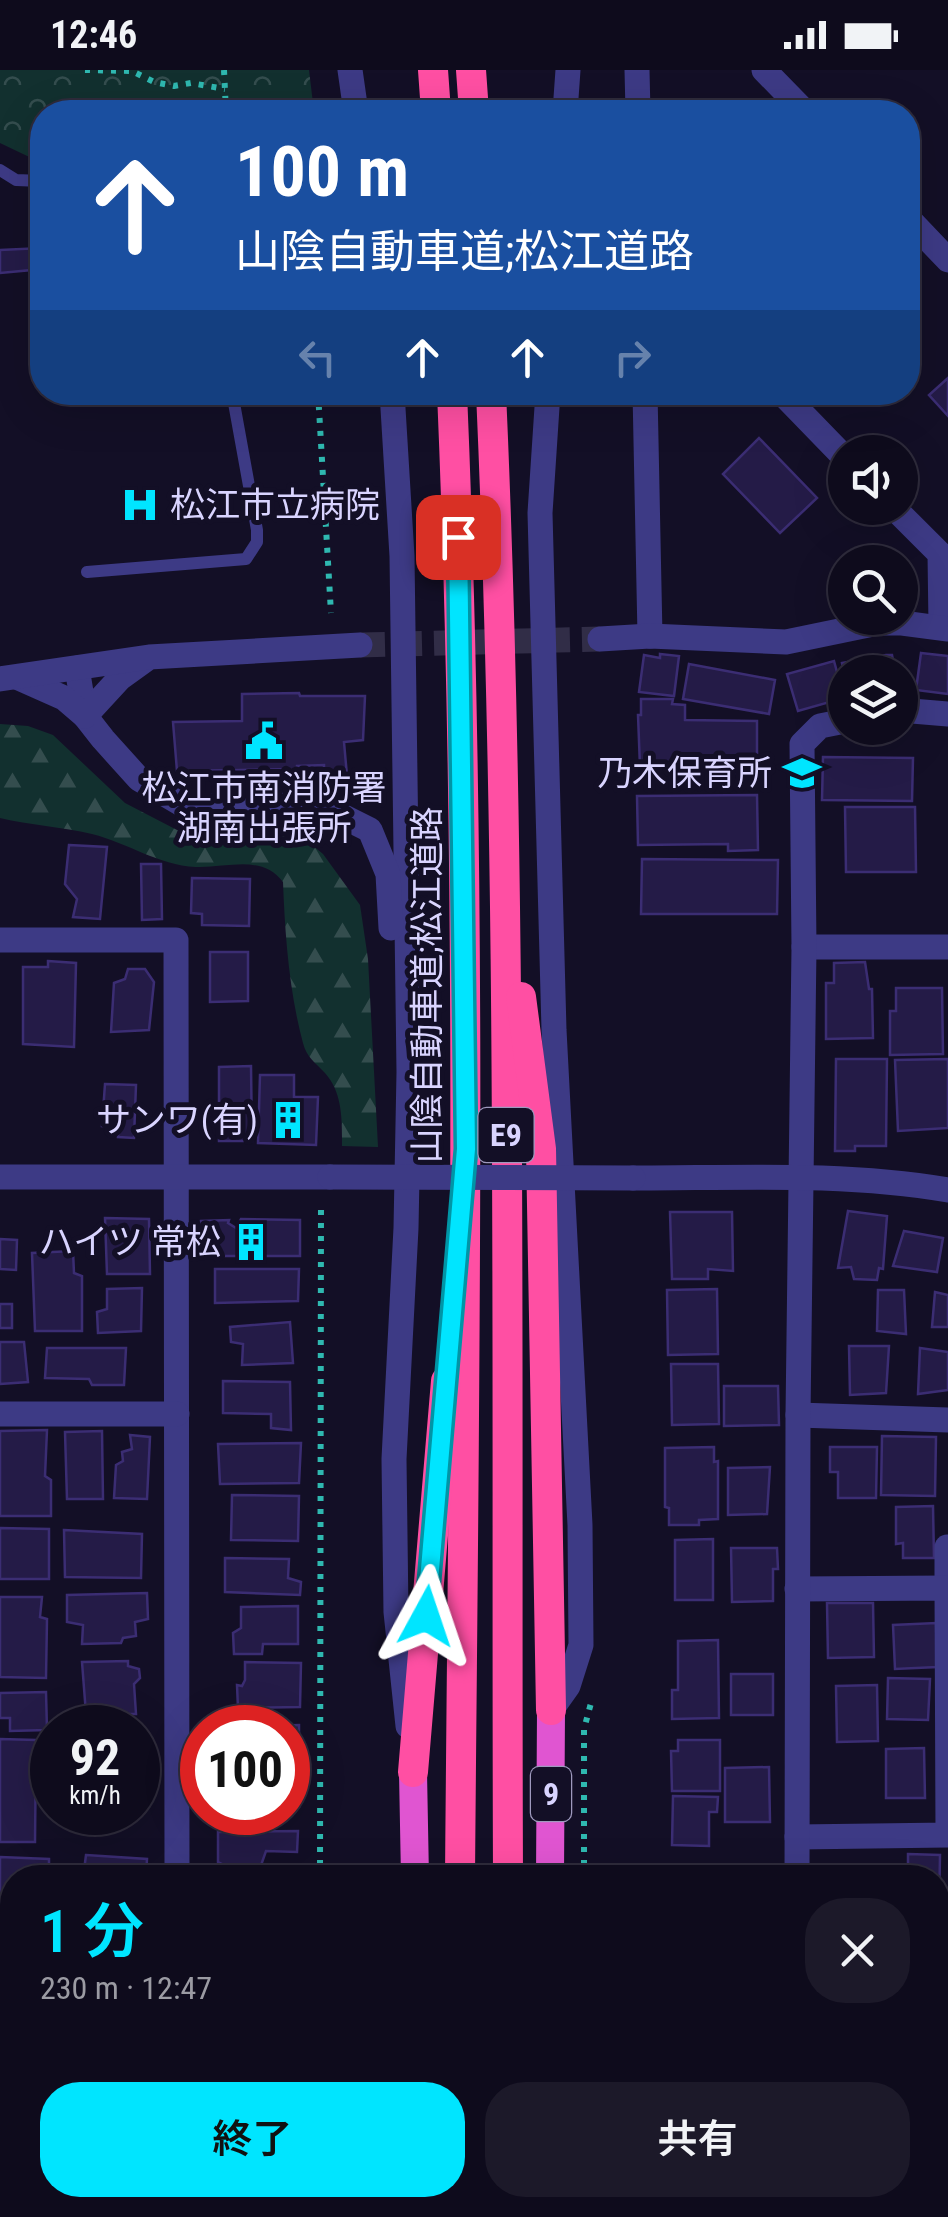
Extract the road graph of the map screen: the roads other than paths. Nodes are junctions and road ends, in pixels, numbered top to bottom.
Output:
1 (350, 70) edge
2 (433, 70) edge
3 (472, 70) edge
4 (568, 70) edge
5 (638, 70) edge
6 (764, 70) edge
7 (354, 100) edge
8 (435, 100) edge
9 (473, 100) edge
10 (566, 100) edge
11 (638, 100) edge
12 (793, 100) edge
13 (0, 170) edge
14 (30, 181) edge
15 (920, 227) edge
16 (944, 246) edge
17 (234, 405) edge
18 (393, 405) edge
19 (453, 405) edge
20 (491, 405) edge
21 (547, 405) edge
22 (645, 405) edge
23 (794, 405) edge
24 (828, 440) edge
25 (911, 525) edge
26 (88, 572) dead end
27 (945, 628) edge
28 (650, 636) junction
29 (600, 639) tunnel mouth
30 (360, 645) tunnel mouth
31 (149, 657) junction
32 (77, 668) junction
33 (9, 678) edge
34 (918, 712) edge
35 (948, 714) edge
36 (86, 716) junction
37 (828, 724) edge
38 (505, 870) junction
39 (0, 940) edge
40 (804, 947) junction
41 (948, 947) edge
42 (410, 1072) junction
43 (466, 1149) junction
44 (0, 1177) edge
45 (177, 1177) junction
46 (800, 1178) junction
47 (948, 1190) edge
48 (0, 1414) edge
49 (177, 1414) junction
50 (798, 1415) junction
51 (948, 1420) edge
52 (947, 1546) edge
53 (947, 1588) edge
54 (797, 1589) junction
55 (552, 1710) junction
56 (413, 1772) junction
57 (948, 1836) edge
58 (797, 1837) junction
59 (948, 1856) edge
60 (177, 1865) edge
61 (414, 1865) edge
62 (460, 1865) edge
63 (508, 1865) edge
64 (550, 1865) edge
65 (797, 1865) edge

1 - 7 street
2 - 8 highway
3 - 9 highway
4 - 10 street
5 - 11 street
6 - 12 street
13 - 14 lane
15 - 16 street
17 - 26 lane
18 - 42 street
19 - 43 highway, 山陰自動車道;松江道路 / E9
20 - 38 highway, E9
21 - 55 street
22 - 28 street
23 - 24 street
25 - 27 street
27 - 28 street
28 - 29 street
30 - 31 street
31 - 32 street
31 - 36 street
32 - 33 street
32 - 36 street
33 - 36 street
34 - 35 street
36 - 42 street
37 - 40 street
38 - 55 highway
38 - 63 highway, E9
39 - 45 street
40 - 41 street
40 - 46 street
42 - 56 street
43 - 56 highway
43 - 62 highway, 山陰自動車道;松江道路 / E9
44 - 45 street
45 - 46 street, bridge
45 - 49 street
46 - 47 street
46 - 50 street
48 - 49 street
49 - 60 street
50 - 51 street
50 - 54 street
52 - 53 street
53 - 54 street
53 - 57 street
54 - 58 street
55 - 64 highway, 9
56 - 61 highway
57 - 58 street
57 - 59 street
58 - 65 street

